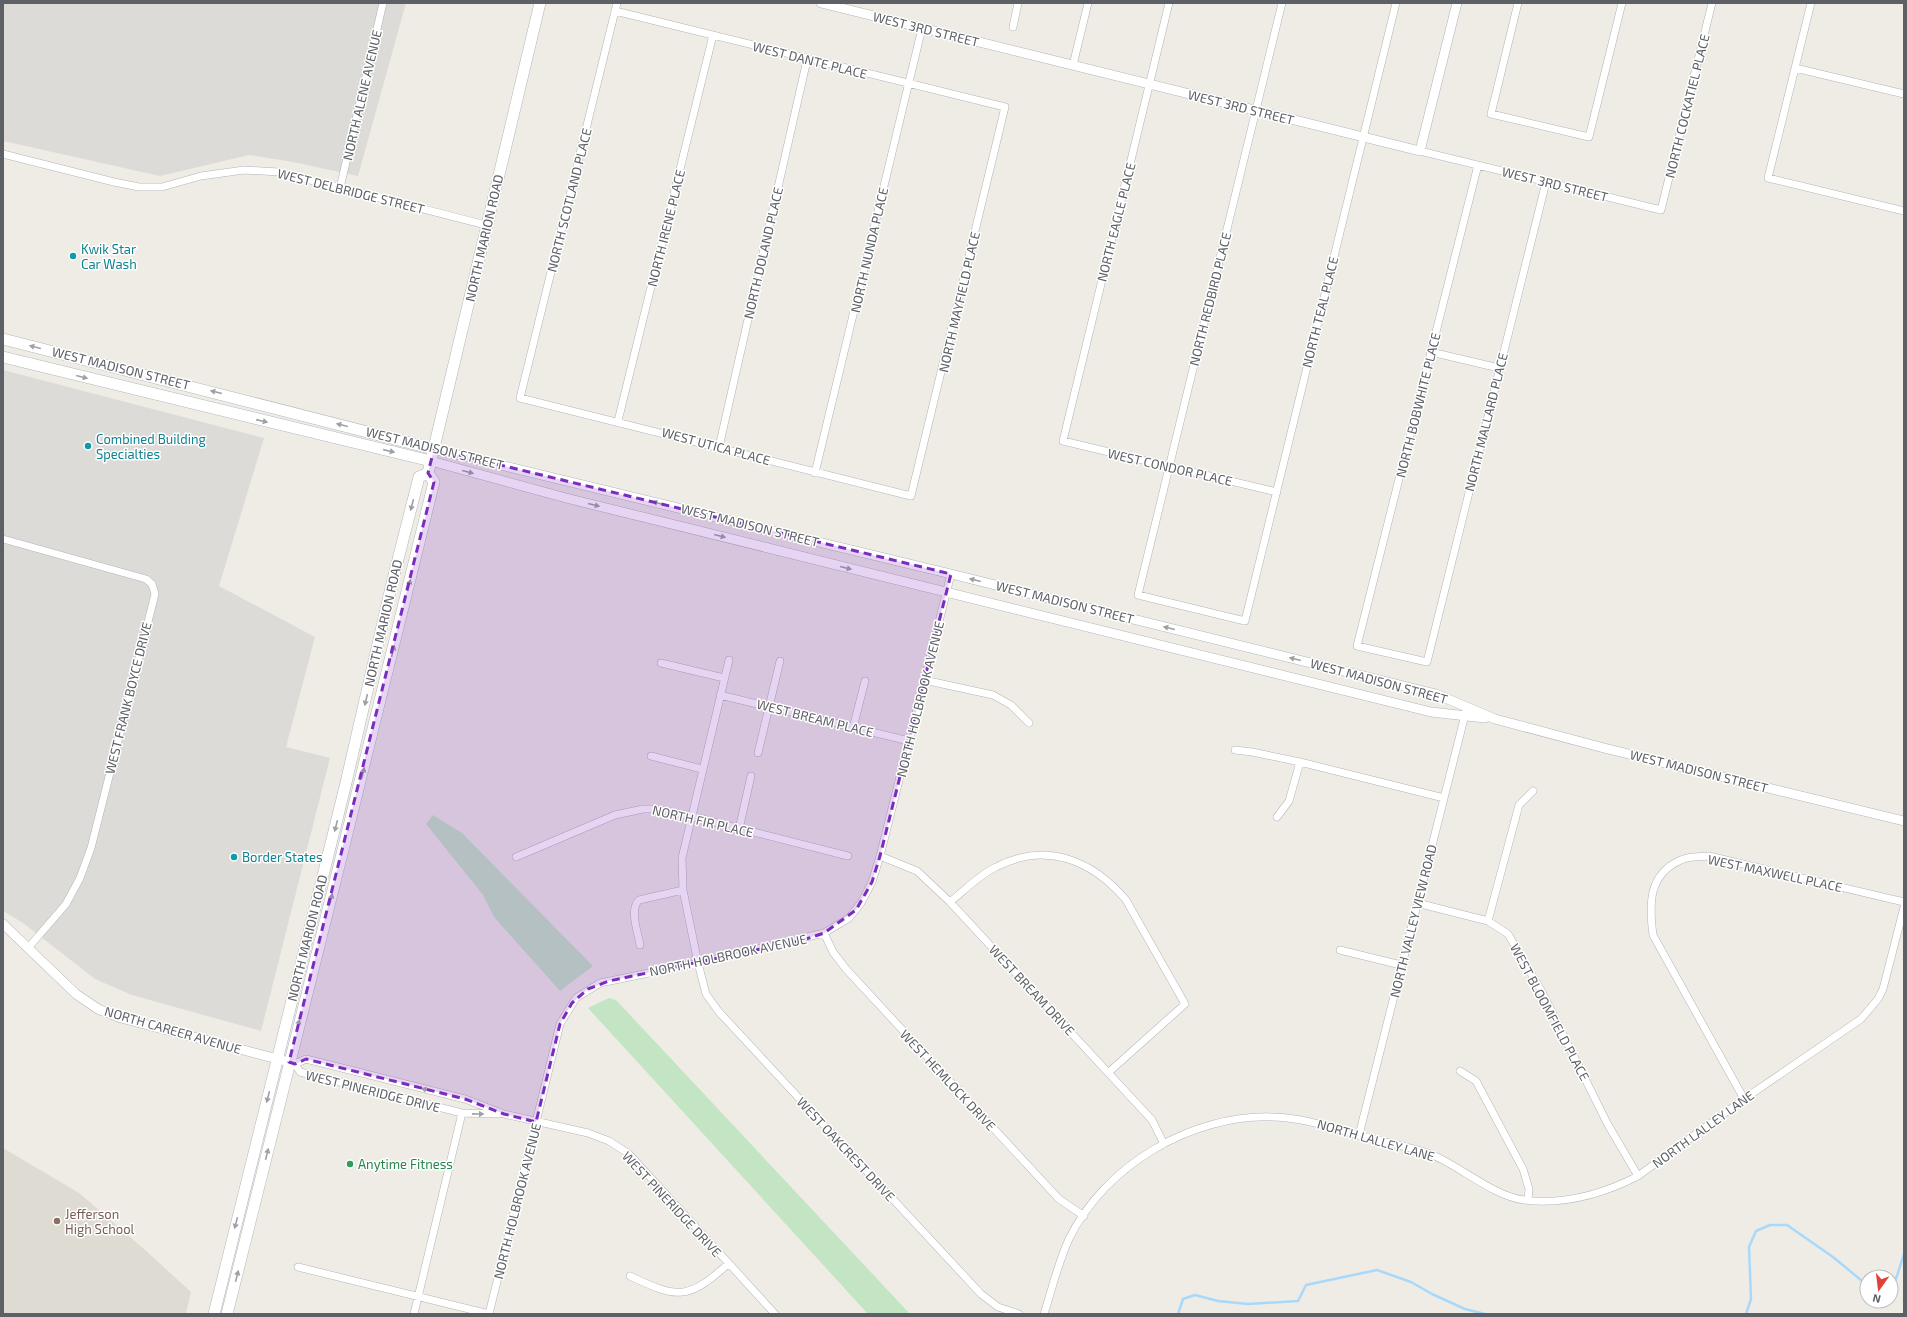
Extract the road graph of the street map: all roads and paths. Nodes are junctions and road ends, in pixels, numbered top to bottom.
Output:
1 (383, 3) edge
2 (540, 3) edge
3 (617, 3) edge
4 (821, 3) edge
5 (1018, 3) edge
6 (1088, 3) edge
7 (1169, 3) edge
8 (1282, 3) edge
9 (1396, 3) edge
10 (1456, 3) edge
11 (1518, 3) edge
12 (1622, 3) edge
13 (1712, 3) edge
14 (1810, 3) edge
15 (615, 11) junction
16 (1013, 27) dead end
17 (922, 28) junction
18 (713, 35) junction
19 (807, 60) junction
20 (1073, 65) junction
21 (1795, 68) junction
22 (908, 83) junction
23 (1149, 84) junction
24 (1904, 94) edge
25 (1005, 107) joint
26 (1257, 110) junction
27 (1363, 137) junction
28 (1420, 151) junction
29 (3, 154) edge
30 (1478, 165) junction
31 (1546, 182) junction
32 (340, 188) junction
33 (1661, 210) joint
34 (1904, 211) edge
35 (486, 225) junction
36 (3, 339) edge
37 (1431, 352) junction
38 (3, 357) edge
39 (1498, 368) junction
40 (520, 398) joint
41 (618, 421) junction
42 (1063, 441) joint
43 (719, 447) junction
44 (434, 449) junction
45 (431, 462) junction
46 (1168, 467) junction
47 (428, 473) junction
48 (815, 473) junction
49 (1277, 492) junction
50 (911, 496) joint
51 (3, 539) edge
52 (951, 574) junction
53 (946, 593) junction
54 (1245, 621) joint
55 (728, 660) dead end
56 (780, 661) dead end
57 (1427, 662) joint
58 (661, 663) dead end
59 (724, 678) junction
60 (924, 680) junction
61 (865, 681) dead end
62 (720, 695) junction
63 (769, 707) junction
64 (1466, 711) junction
65 (1029, 723) dead end
66 (854, 728) junction
67 (909, 741) junction
68 (1234, 750) dead end
69 (758, 753) dead end
70 (651, 756) dead end
71 (1300, 762) junction
72 (702, 769) junction
73 (751, 776) dead end
74 (1533, 791) dead end
75 (1444, 798) junction
76 (690, 816) junction
77 (1277, 817) dead end
78 (1904, 821) edge
79 (739, 829) junction
80 (848, 856) dead end
81 (880, 856) junction
82 (516, 857) dead end
83 (683, 890) junction
84 (950, 902) junction
85 (1904, 902) edge
86 (1417, 904) junction
87 (1904, 906) edge
88 (1488, 921) junction
89 (3, 924) edge
90 (824, 934) junction
91 (640, 945) dead end
92 (28, 948) junction
93 (1340, 950) dead end
94 (698, 963) junction
95 (1401, 965) junction
96 (277, 1060) junction
97 (292, 1063) junction
98 (1460, 1071) dead end
99 (1109, 1072) junction
100 (1744, 1099) junction
101 (462, 1113) junction
102 (504, 1114) junction
103 (536, 1122) junction
104 (1359, 1135) junction
105 (1164, 1144) junction
106 (1638, 1176) junction
107 (1528, 1200) junction
108 (1084, 1216) junction
109 (728, 1264) junction
110 (298, 1267) dead end
111 (630, 1276) dead end
112 (418, 1296) junction
113 (214, 1314) edge
114 (228, 1314) edge
115 (414, 1314) edge
116 (489, 1314) edge
117 (774, 1314) edge
118 (1019, 1314) edge
119 (1044, 1314) edge

1 - 32 street, NORTH ALENE AVENUE
2 - 35 main road, NORTH MARION ROAD
3 - 15 street, NORTH SCOTLAND PLACE
4 - 17 street, WEST 3RD STREET
5 - 16 street
6 - 20 street
7 - 23 street, NORTH EAGLE PLACE
8 - 26 street, NORTH REDBIRD PLACE
9 - 27 street, NORTH TEAL PLACE
10 - 28 street
11 - 12 street
13 - 33 street, NORTH COCKATIEL PLACE
14 - 21 street
15 - 18 street, WEST DANTE PLACE
15 - 40 street, NORTH SCOTLAND PLACE
17 - 20 street, WEST 3RD STREET
17 - 22 street, NORTH NUNDA PLACE
18 - 19 street, WEST DANTE PLACE
18 - 41 street, NORTH IRENE PLACE
19 - 22 street, WEST DANTE PLACE
19 - 43 street, NORTH DOLAND PLACE
20 - 23 street, WEST 3RD STREET
21 - 24 street
21 - 34 street
22 - 25 street, WEST DANTE PLACE
22 - 48 street, NORTH NUNDA PLACE
23 - 26 street, WEST 3RD STREET
23 - 42 street, NORTH EAGLE PLACE
25 - 50 street, NORTH MAYFIELD PLACE
26 - 27 street, WEST 3RD STREET
26 - 46 street, NORTH REDBIRD PLACE
27 - 28 street, WEST 3RD STREET
27 - 49 street, NORTH TEAL PLACE
28 - 30 street, WEST 3RD STREET
29 - 32 street, WEST DELBRIDGE STREET
30 - 31 street, WEST 3RD STREET
30 - 37 street, NORTH BOBWHITE PLACE
31 - 33 street, WEST 3RD STREET
31 - 39 street, NORTH MALLARD PLACE
32 - 35 street, WEST DELBRIDGE STREET
35 - 44 main road, NORTH MARION ROAD
44 -> 36 main road, WEST MADISON STREET
37 - 39 street
37 - 57 street, NORTH BOBWHITE PLACE
38 -> 45 main road, WEST MADISON STREET
39 - 57 street, NORTH MALLARD PLACE
40 - 41 street, WEST UTICA PLACE
41 - 43 street, WEST UTICA PLACE
42 - 46 street, WEST CONDOR PLACE
43 - 48 street, WEST UTICA PLACE
44 - 45 main road, NORTH MARION ROAD
52 -> 44 street, WEST MADISON STREET
45 - 47 main road, NORTH MARION ROAD
45 -> 53 street, WEST MADISON STREET
46 - 49 street, WEST CONDOR PLACE
46 - 54 street, NORTH REDBIRD PLACE
47 -> 96 main road, NORTH MARION ROAD
97 -> 47 main road, NORTH MARION ROAD
48 - 50 street, WEST UTICA PLACE
49 - 54 street, NORTH TEAL PLACE
51 - 92 street, WEST FRANK BOYCE DRIVE
52 - 53 street, NORTH HOLBROOK AVENUE
64 -> 52 street, WEST MADISON STREET
53 - 60 street, NORTH HOLBROOK AVENUE
53 - 64 street, WEST MADISON STREET
55 - 59 street, WEST OAKCREST DRIVE
56 - 63 street
58 - 59 street
59 - 62 street, WEST OAKCREST DRIVE
60 - 65 street
60 - 67 street, NORTH HOLBROOK AVENUE
61 - 66 street
62 - 63 street, WEST BREAM PLACE
62 - 72 street, WEST OAKCREST DRIVE
63 - 66 street, WEST BREAM PLACE
63 - 69 street
64 - 75 street, NORTH VALLEY VIEW ROAD
64 - 78 street, WEST MADISON STREET
66 - 67 street, WEST BREAM PLACE
67 - 81 street, NORTH HOLBROOK AVENUE
68 - 71 street
70 - 72 street
71 - 75 street
71 - 77 street
72 - 76 street, WEST OAKCREST DRIVE
73 - 79 street
74 - 88 street
75 - 86 street, NORTH VALLEY VIEW ROAD
76 - 79 street, NORTH FIR PLACE
76 - 82 street, NORTH FIR PLACE
76 - 83 street, WEST OAKCREST DRIVE
79 - 80 street, NORTH FIR PLACE
81 - 84 street, WEST BREAM DRIVE
81 - 90 street, NORTH HOLBROOK AVENUE
83 - 91 street
83 - 94 street, WEST OAKCREST DRIVE
84 - 99 street, WEST BREAM DRIVE
84 - 99 street
85 - 100 street, WEST MAXWELL PLACE
86 - 88 street, WEST BLOOMFIELD PLACE
86 - 95 street, NORTH VALLEY VIEW ROAD
87 - 100 street, NORTH LALLEY LANE
88 - 106 street, WEST BLOOMFIELD PLACE
89 - 92 street, NORTH CAREER AVENUE
90 - 94 street, NORTH HOLBROOK AVENUE
90 - 108 street, WEST HEMLOCK DRIVE
92 - 96 street, NORTH CAREER AVENUE
93 - 95 street
94 - 103 street, NORTH HOLBROOK AVENUE
94 - 118 street, WEST OAKCREST DRIVE
95 - 104 street, NORTH VALLEY VIEW ROAD
96 - 97 street, NORTH CAREER AVENUE
96 -> 113 main road, NORTH MARION ROAD
97 - 101 street, WEST PINERIDGE DRIVE
102 -> 97 street, WEST PINERIDGE DRIVE
114 -> 97 main road, NORTH MARION ROAD
98 - 107 street
99 - 105 street, WEST BREAM DRIVE
100 - 106 street, NORTH LALLEY LANE
101 -> 102 street, WEST PINERIDGE DRIVE
101 - 112 street
102 - 103 street, WEST PINERIDGE DRIVE
103 - 109 street, WEST PINERIDGE DRIVE
103 - 116 street, NORTH HOLBROOK AVENUE
104 - 105 street, NORTH LALLEY LANE
104 - 107 street, NORTH LALLEY LANE
105 - 108 street, NORTH LALLEY LANE
106 - 107 street, NORTH LALLEY LANE
108 - 119 street, NORTH LALLEY LANE
109 - 111 street
109 - 117 street, WEST PINERIDGE DRIVE
110 - 112 street
112 - 115 street
112 - 116 street

